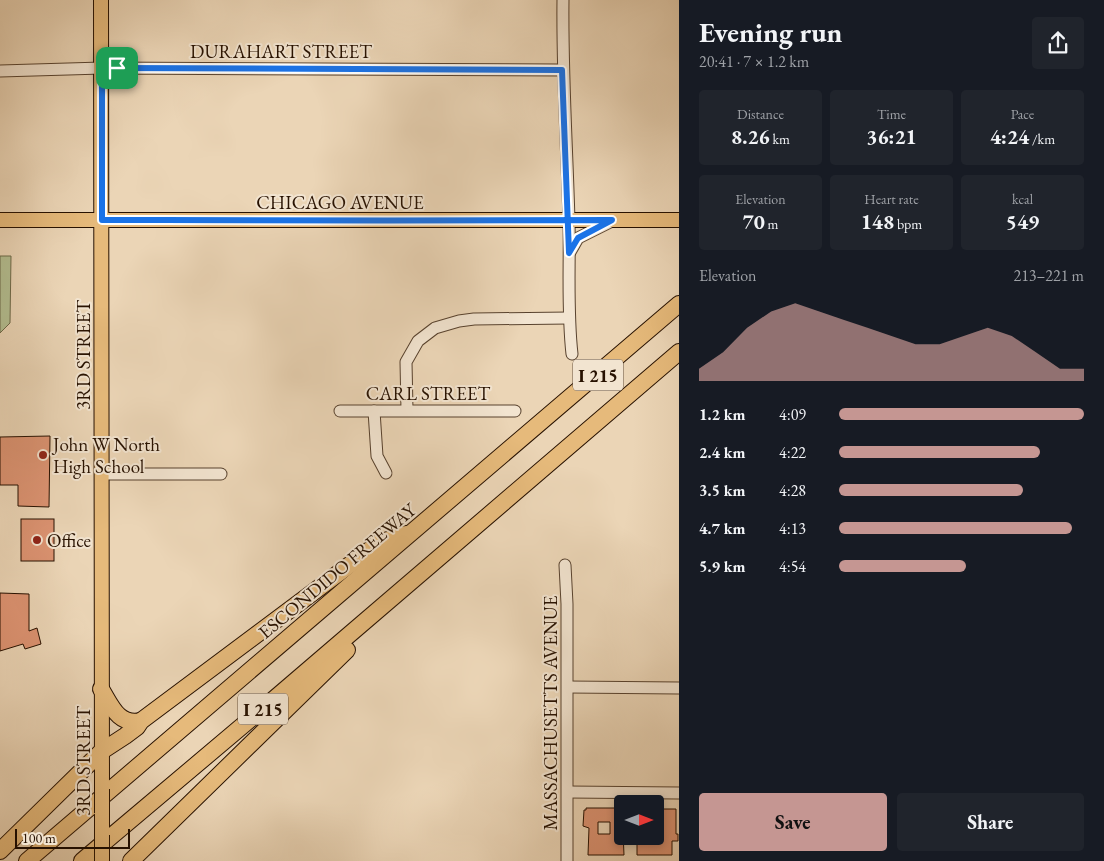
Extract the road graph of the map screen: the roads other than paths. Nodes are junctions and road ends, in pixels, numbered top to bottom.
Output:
1 (101, 0) edge
2 (563, 0) edge
3 (102, 68) junction
4 (562, 70) junction
5 (0, 71) edge
6 (0, 220) edge
7 (102, 220) junction
8 (612, 220) junction
9 (679, 220) edge
10 (569, 221) junction
11 (569, 253) junction
12 (677, 305) edge
13 (569, 318) junction
14 (679, 352) edge
15 (572, 354) dead end
16 (407, 410) junction
17 (340, 411) dead end
18 (374, 411) junction
19 (515, 411) dead end
20 (386, 473) dead end
21 (102, 474) junction
22 (221, 474) dead end
23 (416, 530) junction
24 (442, 554) junction
25 (565, 565) dead end
26 (568, 687) junction
27 (679, 688) edge
28 (101, 689) junction
29 (141, 721) junction
30 (102, 756) junction
31 (568, 792) junction
32 (679, 792) edge
33 (0, 851) edge
34 (27, 861) edge
35 (82, 861) edge
36 (102, 861) edge
37 (131, 861) edge
38 (567, 861) edge

1 - 3 main road, 3RD STREET
2 - 4 street
3 - 4 street, DURAHART STREET
3 - 5 street, DURAHART STREET
3 - 7 main road, 3RD STREET
4 - 10 street
6 - 7 main road, CHICAGO AVENUE
7 - 10 main road, CHICAGO AVENUE
7 - 21 main road, 3RD STREET
8 - 9 main road, CHICAGO AVENUE
8 - 10 main road, CHICAGO AVENUE
8 - 11 street
10 - 11 street
11 - 13 street
12 - 23 highway, ESCONDIDO FREEWAY / I 215
13 - 15 street
13 - 16 street
14 - 24 highway, I 215
16 - 18 street, CARL STREET
16 - 19 street, CARL STREET
17 - 18 street, CARL STREET
18 - 20 street
21 - 22 street
21 - 28 main road, 3RD STREET
23 - 29 highway
23 - 34 highway, ESCONDIDO FREEWAY / I 215
24 - 35 highway, I 215
24 - 37 highway
25 - 26 street, MASSACHUSETTS AVENUE
26 - 27 street
26 - 31 street, MASSACHUSETTS AVENUE
28 - 29 highway
28 - 30 main road, 3RD STREET
29 - 30 highway
30 - 33 highway
30 - 36 main road, 3RD STREET, bridge
31 - 32 street
31 - 38 street, MASSACHUSETTS AVENUE

